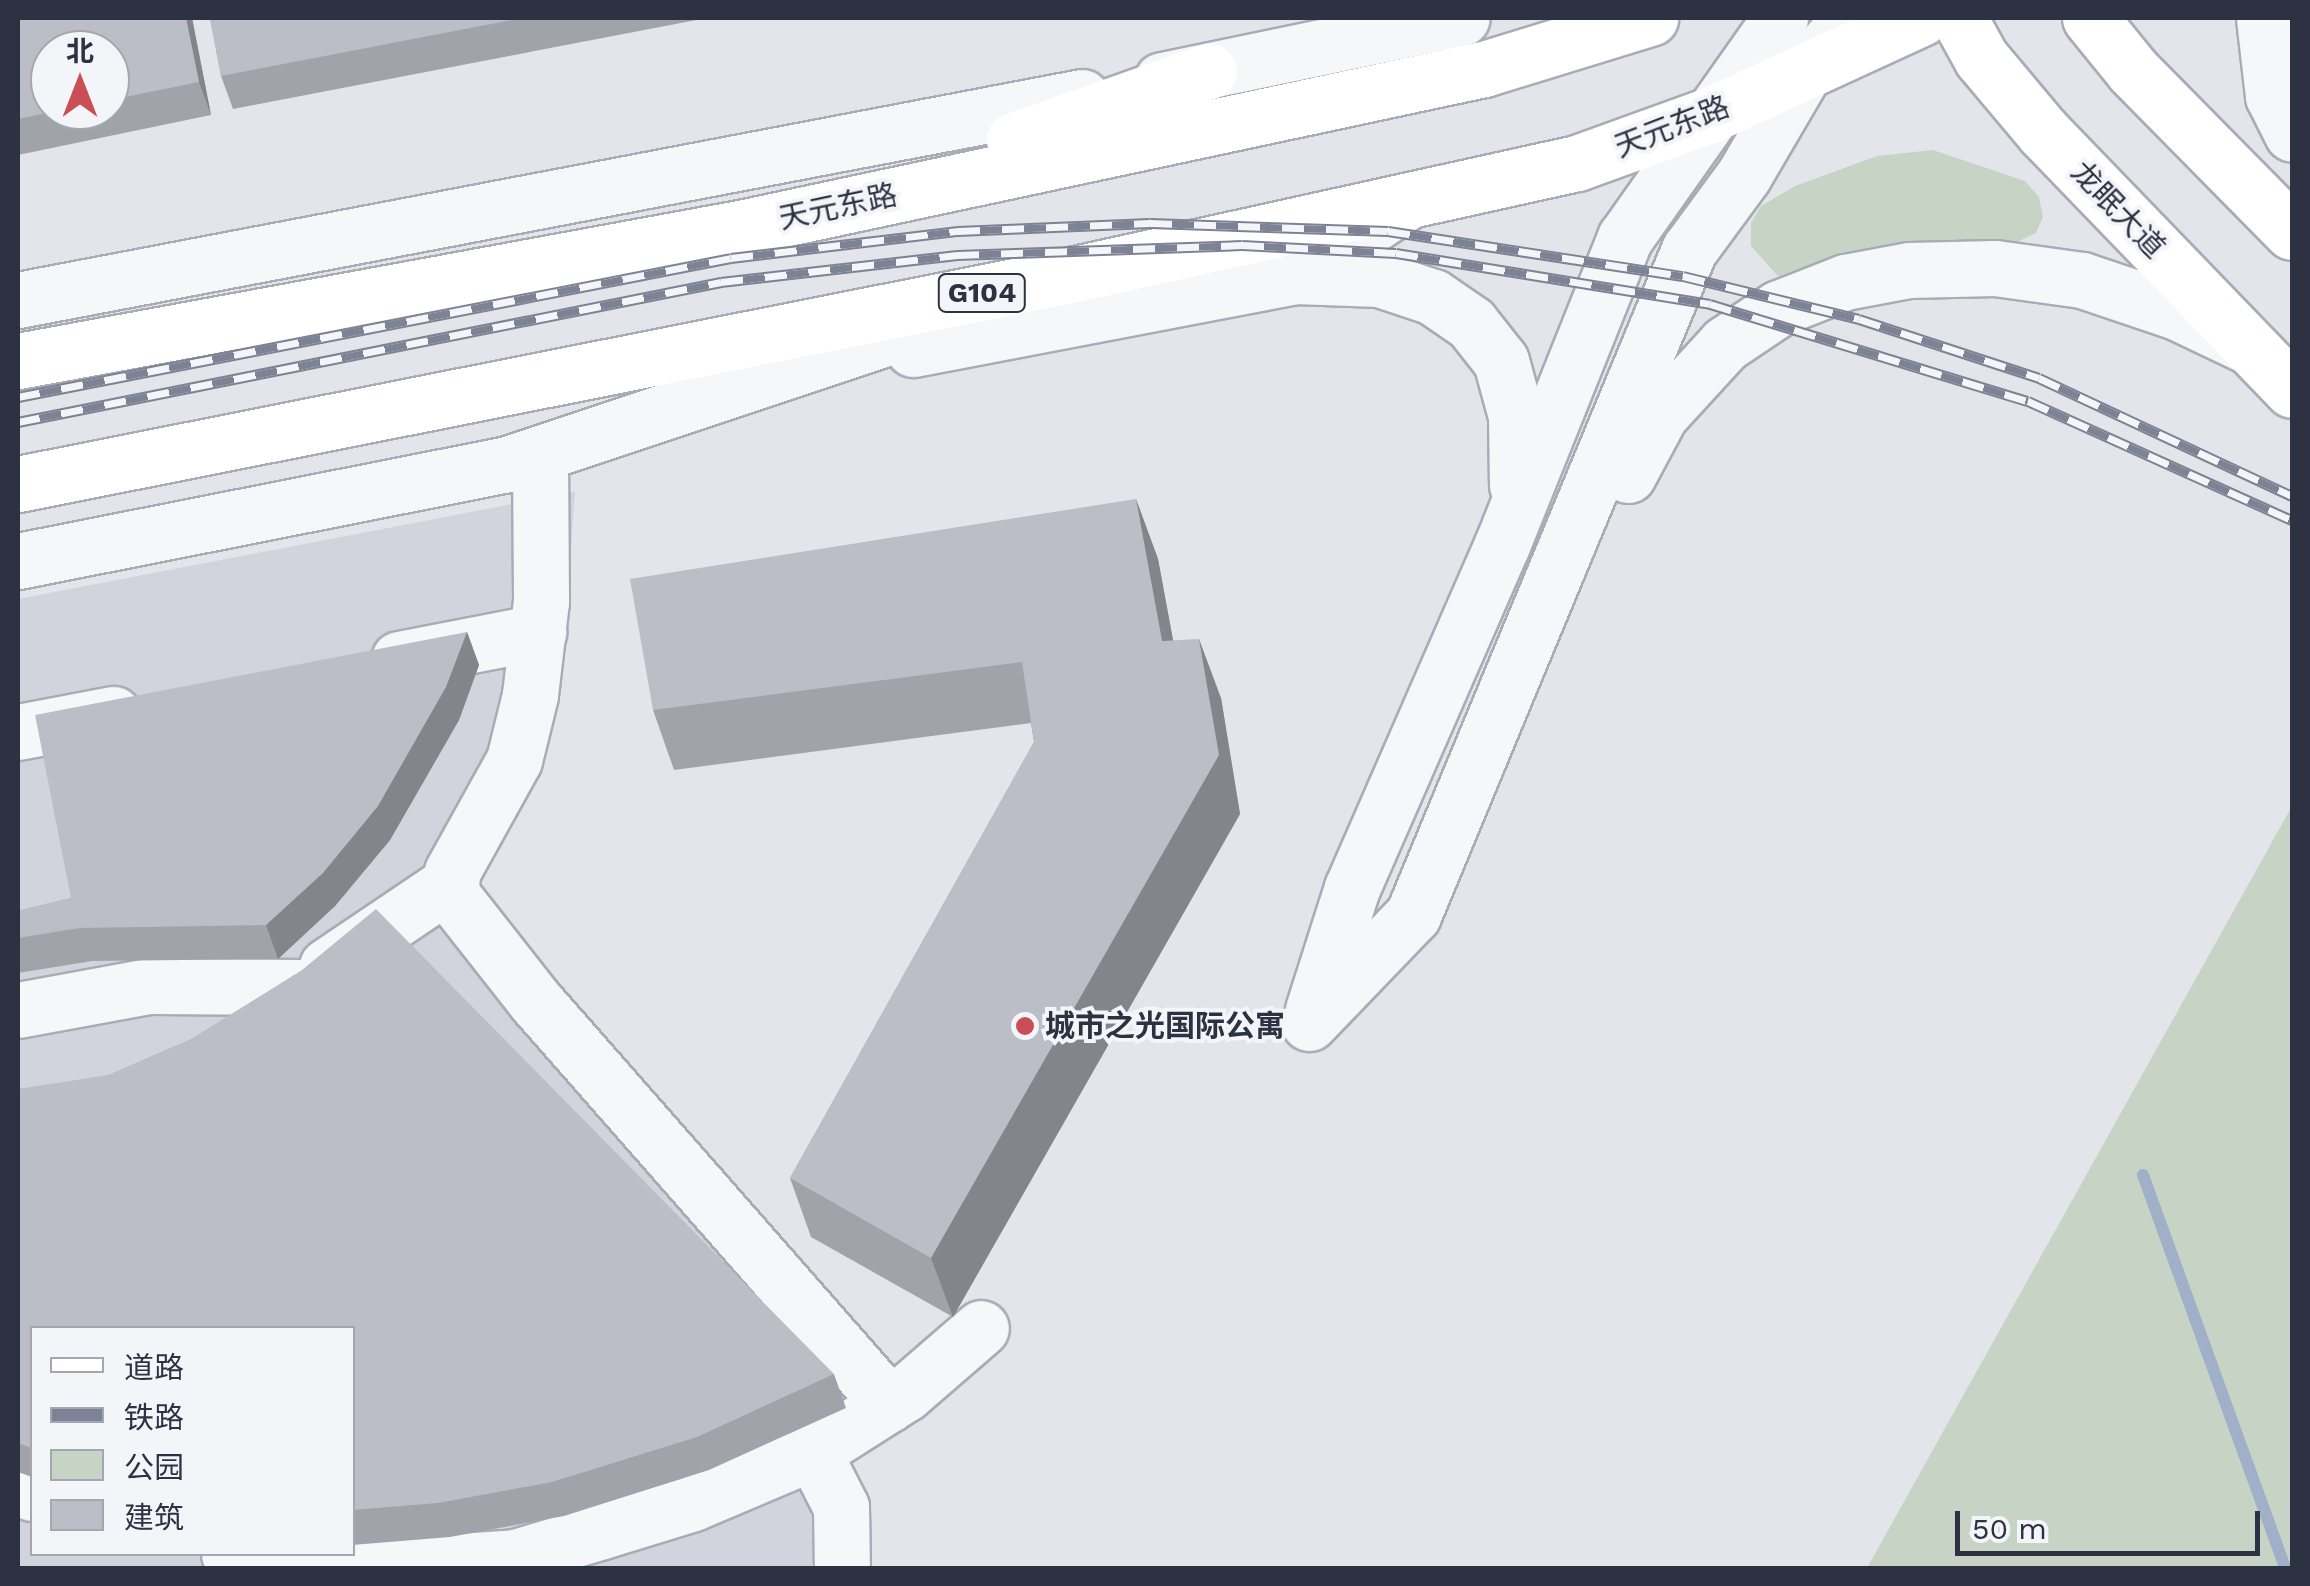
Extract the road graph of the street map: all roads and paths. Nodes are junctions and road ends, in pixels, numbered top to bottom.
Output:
1 (1462, 18) edge
2 (1650, 18) edge
3 (1780, 18) edge
4 (1851, 18) edge
5 (1921, 18) edge
6 (1958, 18) edge
7 (2090, 18) edge
8 (2264, 18) edge
9 (1806, 68) junction
10 (1209, 70) junction
11 (1712, 114) junction
12 (2292, 134) edge
13 (1410, 200) junction
14 (806, 214) junction
15 (2292, 232) edge
16 (1066, 276) junction
17 (1295, 276) junction
18 (18, 300) edge
19 (2250, 346) junction
20 (18, 361) edge
21 (628, 366) junction
22 (794, 372) junction
23 (2292, 390) edge
24 (540, 454) junction
25 (18, 484) edge
26 (1502, 545) junction
27 (18, 561) edge
28 (538, 632) junction
29 (345, 669) edge
30 (172, 702) edge
31 (1492, 726) junction
32 (18, 732) edge
33 (450, 883) junction
34 (305, 986) junction
35 (18, 1010) edge
36 (242, 1037) edge
37 (982, 1328) dead end
38 (889, 1404) junction
39 (814, 1452) junction
40 (251, 1556) edge
41 (842, 1568) edge

1 - 10 street, 天元东路
2 - 14 main road, 天元东路
3 - 11 street
4 - 9 street
4 - 11 street
5 - 9 main road, 天元东路 / G104
6 - 19 main road, 龙眠大道
7 - 15 main road
8 - 12 street
9 - 11 main road, 天元东路 / G104
9 - 31 street
10 - 14 main road
10 - 18 street, 天元东路
11 - 13 main road, 天元东路 / G104
11 - 26 street
13 - 16 main road, 天元东路 / G104
13 - 17 street, 天元东路
14 - 20 main road, 天元东路
16 - 21 main road, 天元东路 / G104
16 - 22 street, 天元东路
17 - 22 street, 天元东路
17 - 26 street
19 - 23 main road, 龙眠大道
19 - 31 street
21 - 22 street, 天元东路
21 - 25 main road, 天元东路 / G104
22 - 24 street, 天元东路
24 - 27 street, 天元东路
24 - 28 street
26 - 31 street
28 - 29 street
28 - 33 street
30 - 32 street
33 - 34 street
33 - 38 street
34 - 35 street
34 - 36 street
37 - 38 street
38 - 39 street
39 - 40 street
39 - 41 street

